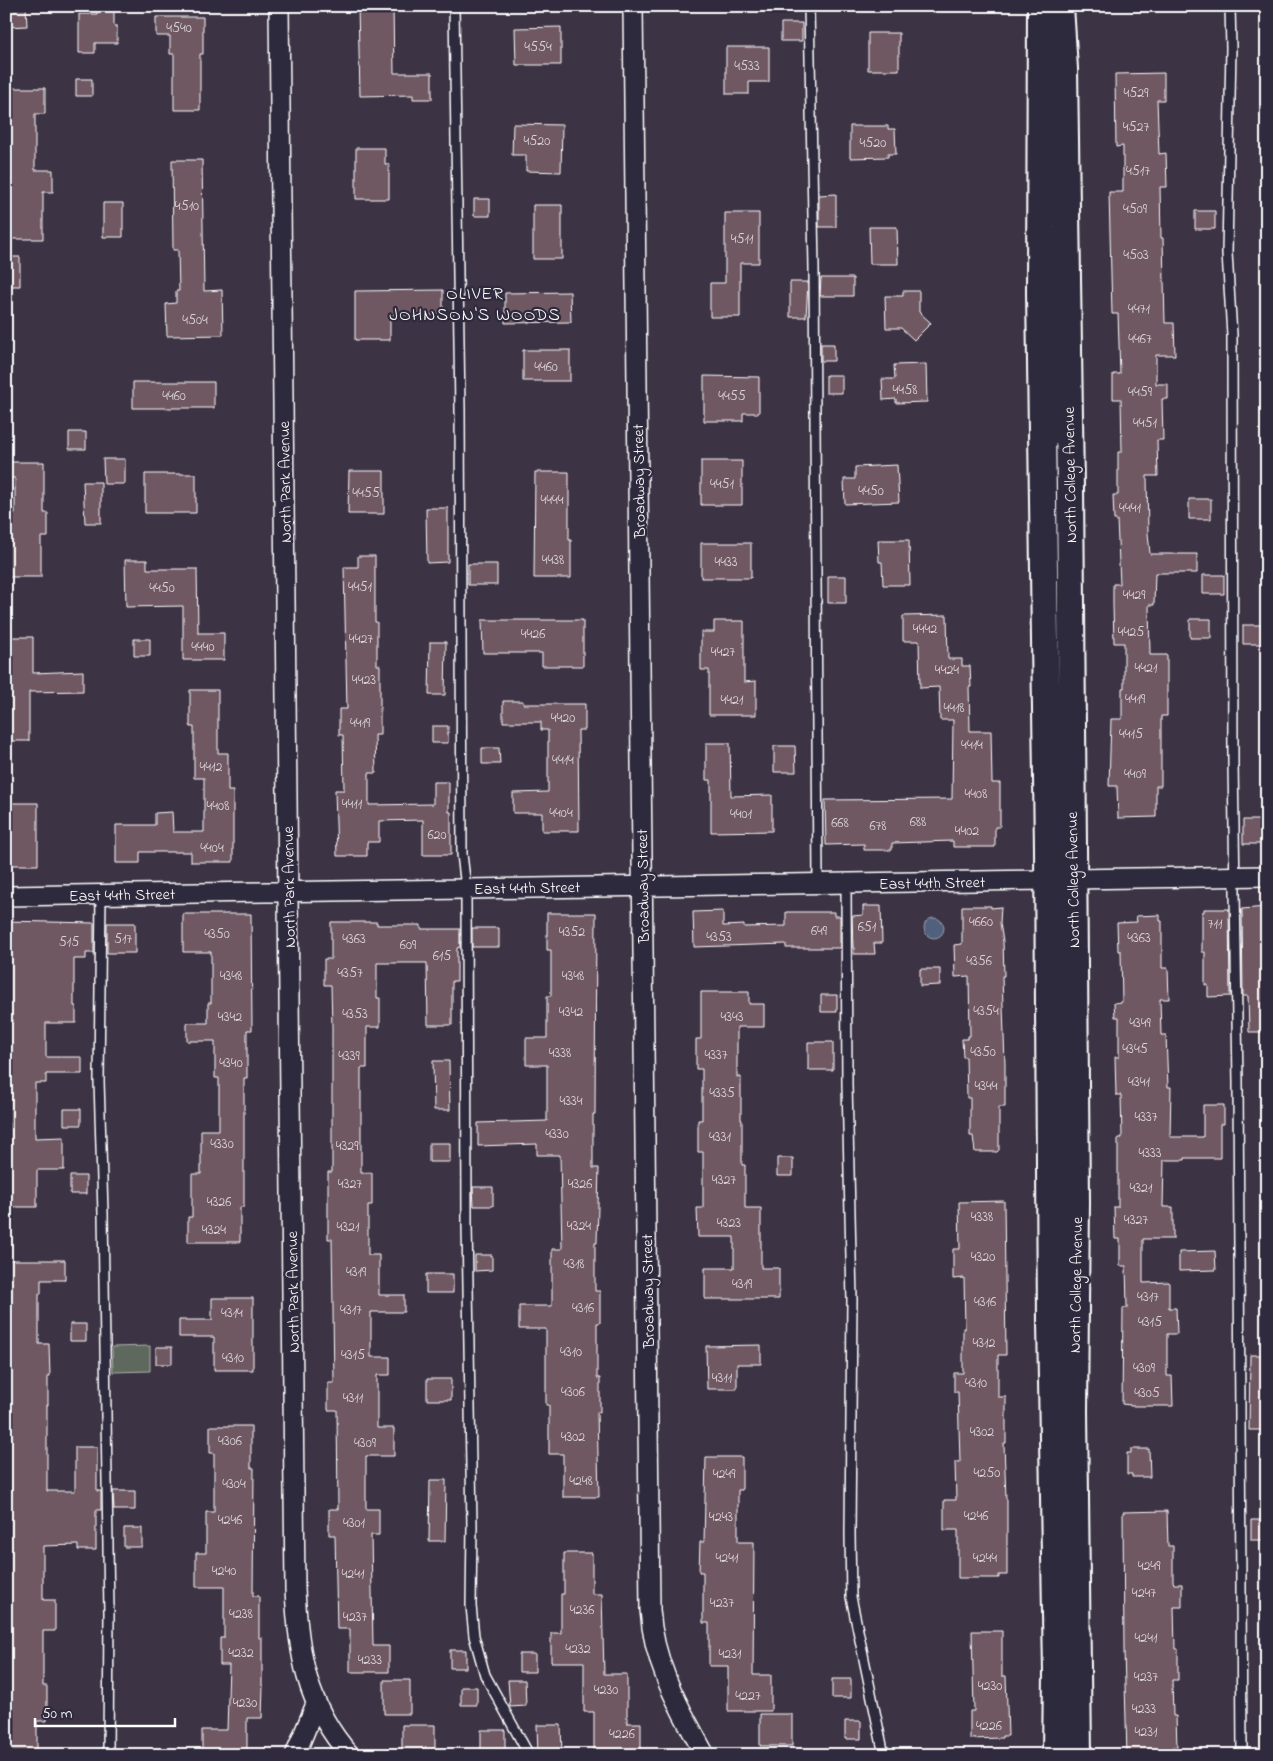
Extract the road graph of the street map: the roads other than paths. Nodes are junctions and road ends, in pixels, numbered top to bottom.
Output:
1 (279, 6) edge
2 (454, 6) edge
3 (633, 6) edge
4 (810, 6) edge
5 (1050, 6) edge
6 (1230, 6) edge
7 (1051, 12) edge
8 (1053, 227) dead end
9 (1056, 452) dead end
10 (1235, 876) junction
11 (1267, 876) edge
12 (1060, 880) junction
13 (818, 883) junction
14 (846, 883) junction
15 (642, 886) junction
16 (466, 888) junction
17 (288, 891) junction
18 (101, 894) junction
19 (6, 896) edge
20 (1066, 1615) dead end
21 (316, 1704) junction
22 (1066, 1705) dead end
23 (108, 1755) edge
24 (295, 1755) edge
25 (350, 1755) edge
26 (529, 1755) edge
27 (705, 1755) edge
28 (884, 1755) edge
29 (1056, 1755) edge
30 (1078, 1755) edge
31 (1242, 1755) edge

1 - 17 street, North Park Avenue
2 - 16 lane
3 - 15 street, Broadway Street
4 - 13 lane
5 - 7 lane, North College Avenue
6 - 10 lane
7 - 12 main road, North College Avenue
8 - 9 lane, North College Avenue
10 - 11 street, East 44th Street
10 - 12 street, East 44th Street
10 - 31 lane
12 - 14 street, East 44th Street
12 - 29 main road, North College Avenue
12 - 30 main road, North College Avenue
13 - 14 street, East 44th Street
13 - 15 street, East 44th Street
14 - 28 lane
15 - 16 street, East 44th Street
15 - 27 street, Broadway Street
16 - 17 street, East 44th Street
16 - 26 lane
17 - 18 street, East 44th Street
17 - 21 street, North Park Avenue
18 - 19 street, East 44th Street
18 - 23 lane
20 - 22 lane
21 - 24 street
21 - 25 street, North Park Avenue

